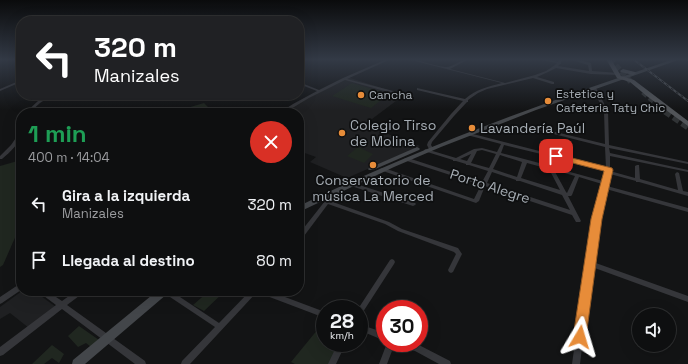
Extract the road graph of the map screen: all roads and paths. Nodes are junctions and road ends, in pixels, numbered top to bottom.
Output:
1 (349, 76) edge
2 (474, 76) edge
3 (625, 76) junction
4 (534, 77) joint
5 (344, 78) junction
6 (16, 83) edge
7 (553, 83) dead end
8 (506, 84) junction
9 (304, 85) edge
10 (594, 88) junction
11 (418, 89) dead end
12 (0, 90) edge
13 (319, 91) junction
14 (400, 94) dead end
15 (42, 100) edge
16 (303, 100) edge
17 (304, 100) edge
18 (467, 101) junction
19 (32, 108) edge
20 (290, 108) edge
21 (688, 124) edge
22 (688, 127) edge
23 (534, 128) dead end
24 (469, 134) junction
25 (16, 141) edge
26 (503, 143) junction
27 (608, 146) junction
28 (429, 148) junction
29 (476, 150) junction
30 (543, 153) junction
31 (498, 154) junction
32 (608, 154) junction
33 (0, 158) edge
34 (406, 159) junction
35 (455, 160) junction
36 (525, 161) junction
37 (688, 163) edge
38 (468, 164) junction
39 (637, 166) dead end
40 (551, 168) junction
41 (382, 169) junction
42 (490, 171) junction
43 (608, 171) junction
44 (688, 171) edge
45 (677, 174) dead end
46 (577, 176) junction
47 (518, 180) junction
48 (638, 181) junction
49 (349, 183) junction
50 (485, 185) junction
51 (606, 185) junction
52 (332, 192) junction
53 (681, 192) junction
54 (564, 193) junction
55 (688, 194) edge
56 (304, 202) edge
57 (327, 202) junction
58 (413, 204) dead end
59 (304, 206) edge
60 (688, 210) edge
61 (573, 213) junction
62 (578, 221) dead end
63 (304, 232) edge
64 (392, 262) dead end
65 (589, 263) junction
66 (451, 270) dead end
67 (16, 290) edge
68 (48, 296) edge
69 (74, 296) edge
70 (159, 296) edge
71 (173, 296) edge
72 (249, 296) edge
73 (275, 296) edge
74 (688, 299) edge
75 (367, 300) edge
76 (0, 301) edge
77 (61, 306) junction
78 (316, 311) edge
79 (220, 327) junction
80 (107, 338) junction
81 (0, 352) edge
82 (338, 352) edge
83 (387, 352) edge
84 (424, 352) edge
85 (77, 364) edge
86 (142, 364) edge
87 (186, 364) edge
88 (332, 364) edge
89 (382, 364) edge
90 (447, 364) edge
91 (576, 364) edge

1 - 5 street
2 - 8 street
3 - 10 street
3 - 21 main road
3 - 22 main road
3 - 28 street
4 - 7 street
4 - 8 street
5 - 13 street
5 - 14 street
6 - 12 street
8 - 18 street
9 - 13 street
10 - 24 street
10 - 27 street
11 - 18 street
13 - 17 street
15 - 19 street
16 - 20 street
18 - 28 street
23 - 27 street
24 - 26 street
24 - 28 street
25 - 33 street
26 - 30 street
26 - 31 street
27 - 32 street
27 - 37 street
28 - 34 street
28 - 35 street
28 - 56 street
29 - 31 street
29 - 35 street
29 - 38 street
30 - 40 street
30 - 43 street
31 - 36 street
31 - 42 street
32 - 43 street
32 - 44 street
34 - 41 street
34 - 50 street, Porto Alegre
35 - 38 street
36 - 40 street
36 - 47 street
38 - 42 street
39 - 48 street
40 - 46 street
40 - 54 street
41 - 49 street
41 - 50 street
42 - 47 street
42 - 50 street
43 - 48 street
43 - 51 street
45 - 53 street
46 - 51 street
46 - 54 street
47 - 54 street
48 - 53 street
49 - 52 street
49 - 58 street
50 - 61 street, Porto Alegre
51 - 60 street
51 - 65 street
52 - 57 street
52 - 59 street
53 - 55 street
54 - 61 street
57 - 63 street
57 - 66 street
61 - 62 street
64 - 75 street
65 - 74 street
65 - 91 street
67 - 76 street
68 - 77 street
69 - 77 street
70 - 80 street
71 - 79 street
72 - 79 street
73 - 78 street
77 - 80 street
77 - 81 street
79 - 87 street
80 - 85 street
80 - 86 street
82 - 88 street
83 - 89 street
84 - 90 street

